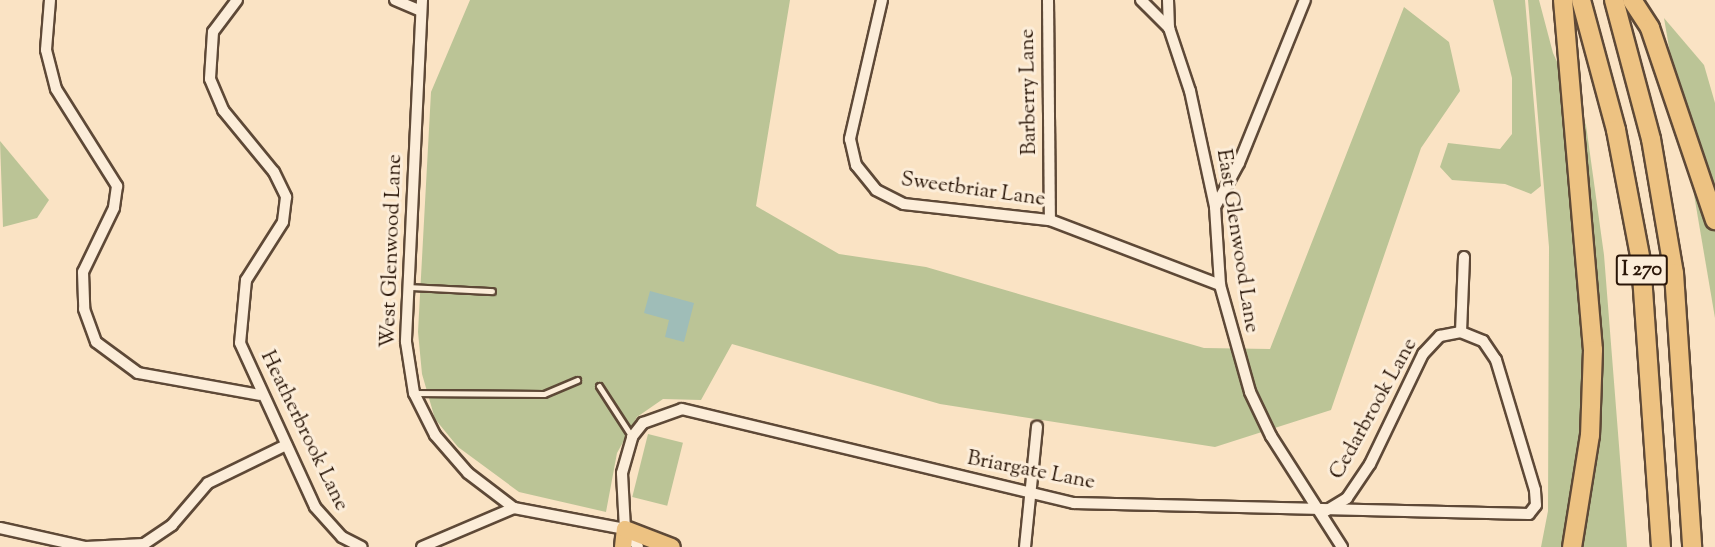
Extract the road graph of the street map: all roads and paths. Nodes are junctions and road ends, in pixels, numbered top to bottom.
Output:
1 (50, 0) edge
2 (237, 0) edge
3 (395, 0) edge
4 (882, 0) edge
5 (1048, 0) edge
6 (1141, 0) edge
7 (1168, 0) edge
8 (1305, 0) edge
9 (1563, 0) edge
10 (1581, 0) edge
11 (1614, 0) edge
12 (1632, 0) edge
13 (421, 6) edge
14 (1169, 28) junction
15 (1215, 207) junction
16 (1050, 220) junction
17 (1715, 220) edge
18 (1464, 257) dead end
19 (1221, 285) junction
20 (409, 287) junction
21 (492, 291) dead end
22 (1461, 332) junction
23 (577, 380) dead end
24 (599, 386) dead end
25 (414, 393) junction
26 (260, 394) junction
27 (1036, 427) dead end
28 (632, 437) junction
29 (286, 446) junction
30 (1029, 494) junction
31 (514, 508) junction
32 (1323, 512) junction
33 (0, 528) edge
34 (625, 529) junction
35 (362, 547) edge
36 (422, 547) edge
37 (622, 547) edge
38 (638, 547) edge
39 (672, 547) edge
40 (1025, 547) edge
41 (1342, 547) edge
42 (1572, 547) edge
43 (1661, 547) edge
44 (1692, 547) edge

1 - 26 street
2 - 26 street, Heatherbrook Lane
3 - 13 street
4 - 16 street, Sweetbriar Lane
5 - 16 street, Barberry Lane
6 - 14 street, East Glenwood Lane
7 - 14 street
8 - 15 street
9 - 42 highway
10 - 43 highway, I 270
11 - 44 highway, I 270
12 - 17 highway
13 - 20 street, West Glenwood Lane
14 - 15 street, East Glenwood Lane
15 - 19 street, East Glenwood Lane
16 - 19 street, Sweetbriar Lane
18 - 22 street
19 - 32 street, East Glenwood Lane
20 - 21 lane
20 - 25 street, West Glenwood Lane
22 - 32 street, Cedarbrook Lane
22 - 32 street, Briargate Lane
23 - 25 lane
24 - 28 lane
25 - 31 street, West Glenwood Lane
26 - 29 street, Heatherbrook Lane
27 - 30 street
28 - 30 street, Briargate Lane
28 - 34 street
29 - 33 street
29 - 35 street, Heatherbrook Lane
30 - 32 street, Briargate Lane
30 - 40 street
31 - 34 street, West Glenwood Lane
31 - 36 street
32 - 41 street, East Glenwood Lane
34 - 37 main road
34 - 38 street
34 - 39 main road

